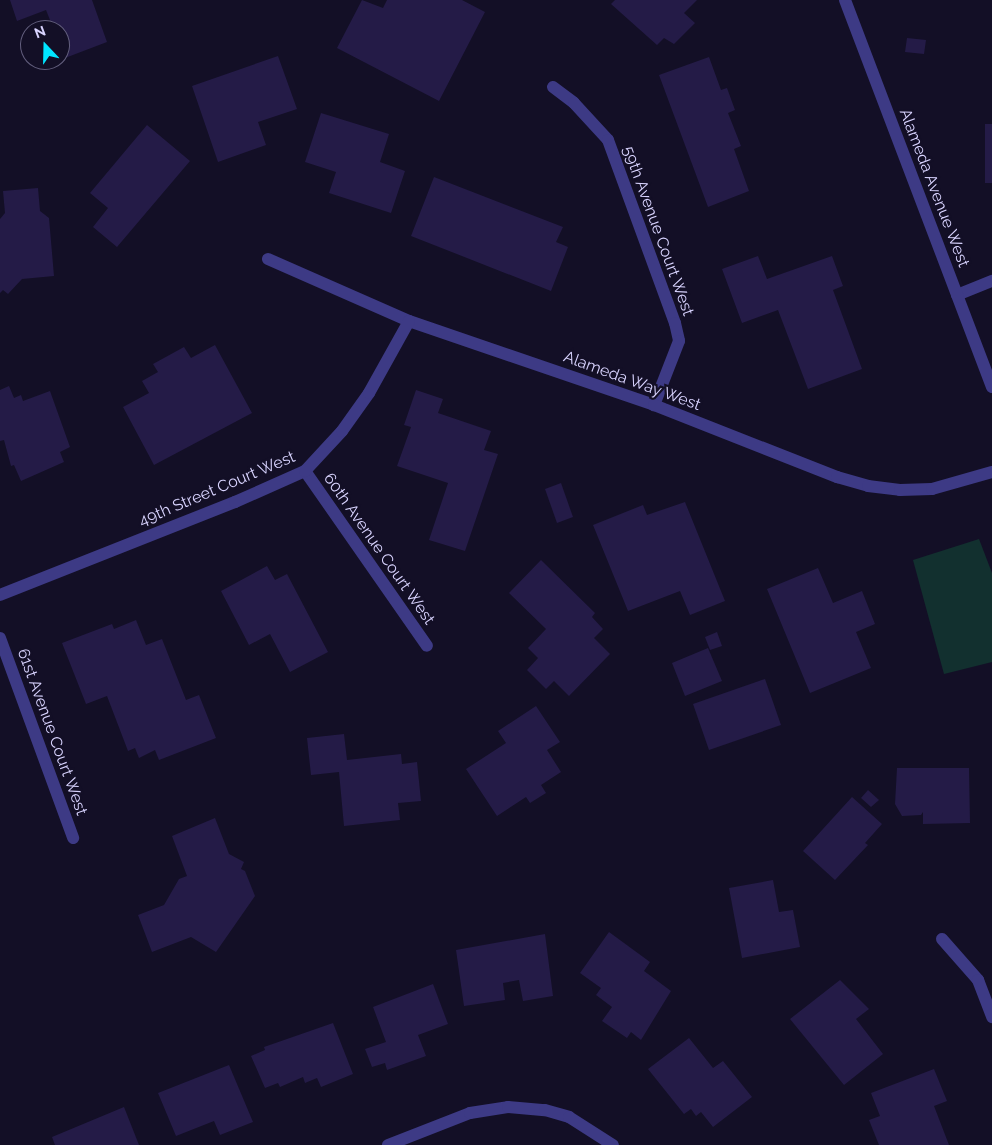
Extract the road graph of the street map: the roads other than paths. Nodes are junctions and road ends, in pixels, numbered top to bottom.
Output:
1 (845, 0) edge
2 (553, 86) dead end
3 (268, 259) dead end
4 (992, 281) edge
5 (957, 295) junction
6 (409, 321) junction
7 (992, 387) edge
8 (654, 405) junction
9 (305, 471) junction
10 (992, 472) edge
11 (0, 595) edge
12 (0, 638) edge
13 (427, 646) dead end
14 (72, 838) dead end
15 (942, 939) dead end
16 (992, 1016) edge
17 (388, 1145) edge
18 (613, 1145) edge

1 - 5 street, Alameda Avenue West
2 - 8 street, 59th Avenue Court West
3 - 6 street, Alameda Way West
4 - 5 street
5 - 7 street, Alameda Avenue West
6 - 8 street, Alameda Way West
6 - 9 street, 49th Street Court West
8 - 10 street, Alameda Way West
9 - 11 street, 49th Street Court West
9 - 13 street, 60th Avenue Court West
12 - 14 street, 61st Avenue Court West
15 - 16 street
17 - 18 street

